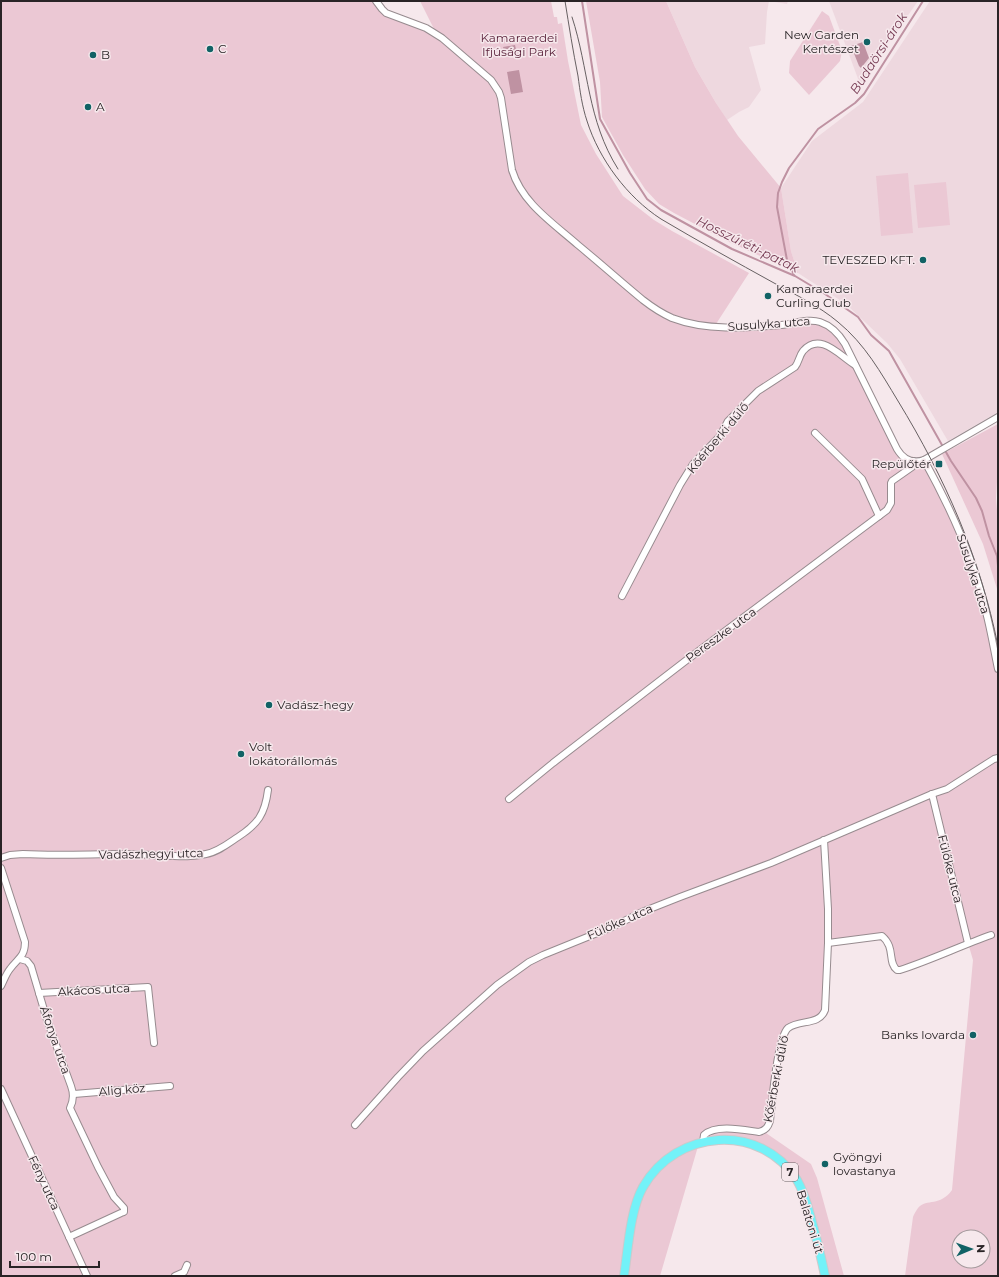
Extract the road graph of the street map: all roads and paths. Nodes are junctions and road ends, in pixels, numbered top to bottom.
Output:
1 (376, 1) edge
2 (856, 366) junction
3 (998, 417) edge
4 (815, 433) dead end
5 (924, 460) junction
6 (913, 461) junction
7 (879, 516) junction
8 (622, 596) dead end
9 (998, 669) edge
10 (998, 758) edge
11 (268, 790) dead end
12 (932, 794) junction
13 (509, 799) dead end
14 (824, 840) junction
15 (1, 858) edge
16 (1, 868) edge
17 (991, 935) dead end
18 (828, 943) junction
19 (968, 943) junction
20 (20, 959) junction
21 (1, 986) edge
22 (39, 993) junction
23 (154, 1043) dead end
24 (170, 1086) dead end
25 (1, 1089) edge
26 (74, 1094) junction
27 (356, 1125) dead end
28 (703, 1142) junction
29 (68, 1237) junction
30 (187, 1265) dead end
31 (87, 1276) edge
32 (175, 1276) edge
33 (624, 1276) edge
34 (825, 1276) edge

1 - 2 street, Susulyka utca
2 - 6 street, Susulyka utca
2 - 8 street, Kőérberki dűlő
3 - 5 street
4 - 7 street
5 - 6 street
5 - 9 street, Susulyka utca
6 - 7 street, Pereszke utca
7 - 13 street, Pereszke utca
10 - 12 street, Fülőke utca
11 - 15 street, Vadászhegyi utca
12 - 14 street, Fülőke utca
12 - 19 street, Fülőke utca
14 - 18 street, Kőérberki dűlő
14 - 27 street, Fülőke utca
16 - 20 street
17 - 19 street
18 - 19 street
18 - 28 street, Kőérberki dűlő
20 - 21 street
20 - 22 street, Áfonya utca
22 - 23 street, Akácos utca
22 - 26 street, Áfonya utca
24 - 26 street, Alig köz
25 - 29 street, Fény utca
26 - 29 street, Áfonya utca
28 - 33 main road, Balatoni út / 7
28 - 34 main road, Balatoni út / 7
29 - 31 street, Fény utca
30 - 32 street

